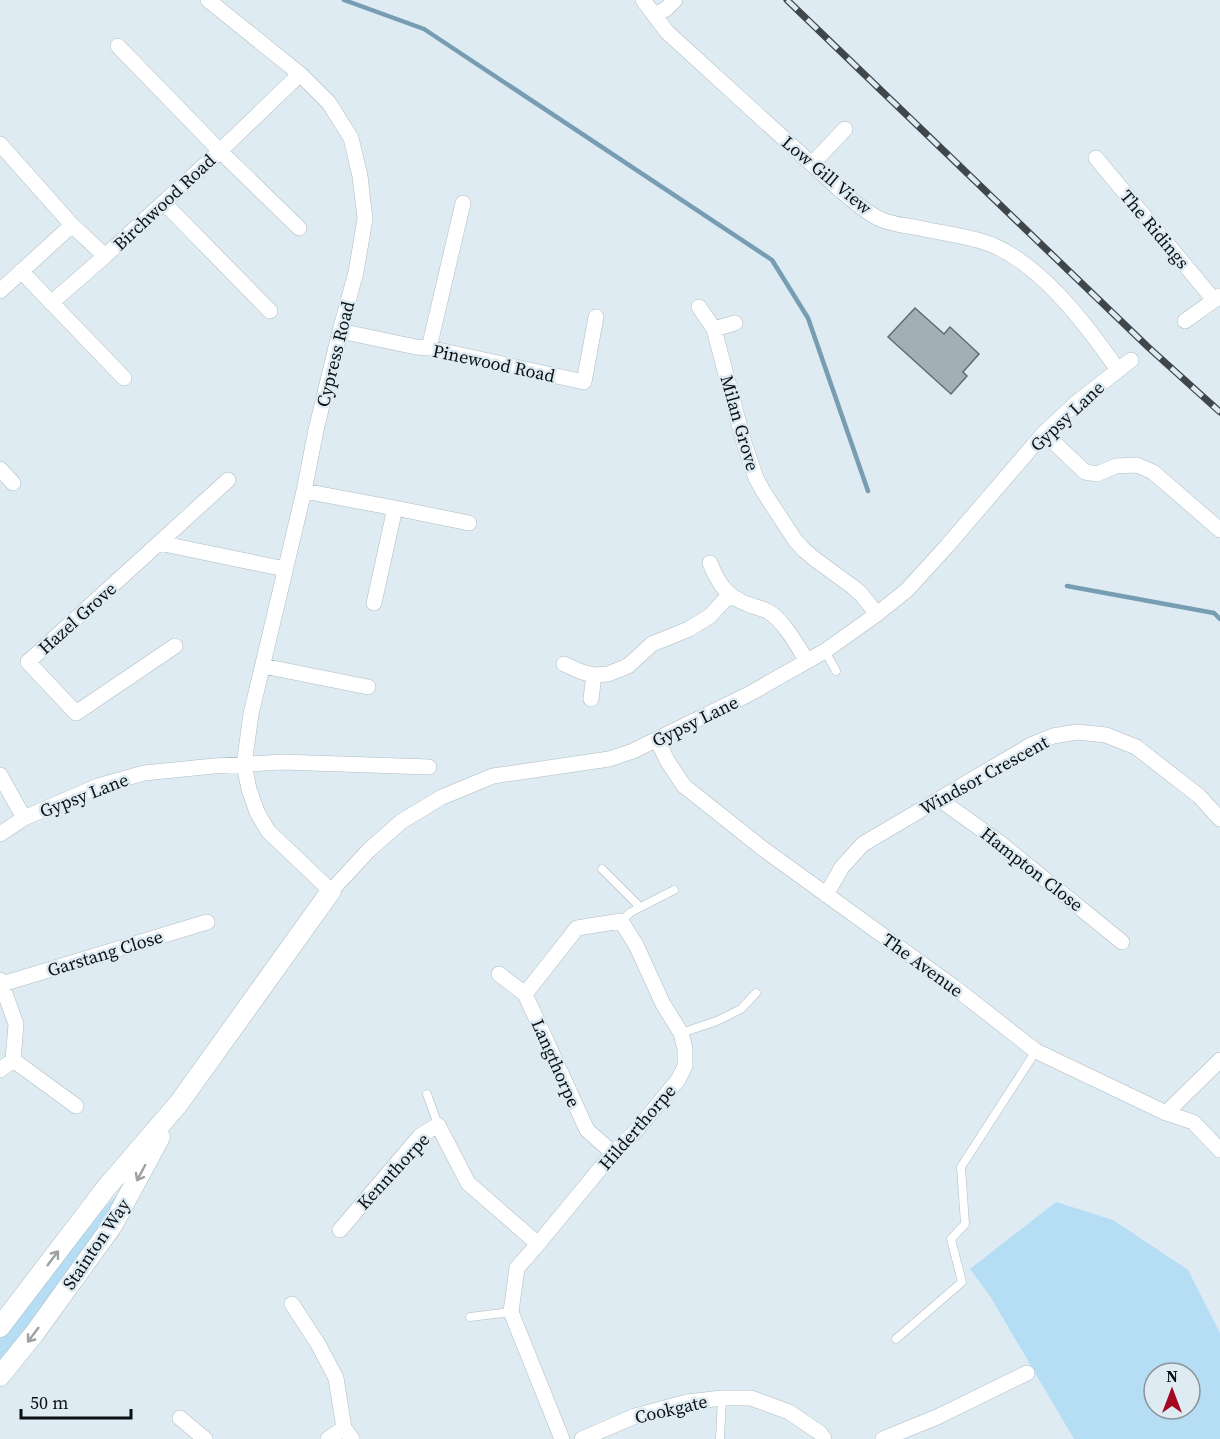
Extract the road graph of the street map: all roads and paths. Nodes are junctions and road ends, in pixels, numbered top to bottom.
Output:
1 (208, 0) edge
2 (643, 0) edge
3 (675, 0) edge
4 (654, 15) junction
5 (118, 46) dead end
6 (300, 74) junction
7 (845, 129) dead end
8 (0, 144) edge
9 (220, 151) junction
10 (1096, 158) dead end
11 (812, 164) junction
12 (164, 203) junction
13 (463, 203) dead end
14 (72, 225) junction
15 (299, 228) dead end
16 (105, 256) junction
17 (21, 271) junction
18 (0, 291) edge
19 (1217, 298) edge
20 (51, 303) junction
21 (699, 307) dead end
22 (270, 311) dead end
23 (596, 317) dead end
24 (1185, 321) dead end
25 (735, 323) dead end
26 (714, 329) junction
27 (340, 331) junction
28 (429, 348) junction
29 (1131, 360) dead end
30 (1118, 370) junction
31 (124, 378) dead end
32 (1044, 433) junction
33 (0, 469) edge
34 (228, 480) dead end
35 (13, 483) dead end
36 (304, 491) junction
37 (395, 508) junction
38 (469, 523) dead end
39 (1220, 530) edge
40 (159, 543) junction
41 (711, 563) dead end
42 (285, 569) junction
43 (729, 595) junction
44 (374, 603) dead end
45 (877, 614) junction
46 (175, 646) dead end
47 (825, 651) junction
48 (807, 661) junction
49 (564, 664) dead end
50 (263, 666) junction
51 (836, 671) dead end
52 (594, 675) junction
53 (368, 687) dead end
54 (591, 699) dead end
55 (657, 740) junction
56 (244, 765) junction
57 (429, 767) dead end
58 (0, 775) edge
59 (939, 799) junction
60 (24, 818) junction
61 (1220, 819) edge
62 (0, 834) edge
63 (602, 869) dead end
64 (674, 890) dead end
65 (331, 891) junction
66 (826, 895) junction
67 (640, 907) junction
68 (621, 921) junction
69 (207, 922) dead end
70 (1122, 942) dead end
71 (499, 974) dead end
72 (1, 982) edge
73 (756, 993) dead end
74 (525, 994) junction
75 (681, 1033) junction
76 (1036, 1051) junction
77 (13, 1060) junction
78 (1220, 1060) edge
79 (0, 1070) edge
80 (428, 1094) dead end
81 (178, 1103) junction
82 (76, 1106) dead end
83 (1166, 1113) junction
84 (438, 1125) junction
85 (1220, 1150) edge
86 (614, 1154) junction
87 (340, 1230) dead end
88 (538, 1244) junction
89 (292, 1304) dead end
90 (511, 1312) junction
91 (470, 1317) dead end
92 (0, 1327) edge
93 (896, 1339) dead end
94 (1027, 1374) dead end
95 (0, 1376) edge
96 (722, 1398) junction
97 (180, 1418) dead end
98 (348, 1433) edge
99 (205, 1439) edge
100 (328, 1439) edge
101 (562, 1439) edge
102 (582, 1439) edge
103 (720, 1439) edge
104 (824, 1439) edge
105 (883, 1439) edge

1 - 6 street, Cypress Road
2 - 4 street, Low Gill View
3 - 4 street
4 - 11 street, Low Gill View
5 - 9 street
6 - 9 street, Birchwood Road
6 - 27 street, Cypress Road
7 - 11 street
8 - 14 street, Birchwood Road
9 - 12 street, Birchwood Road
9 - 15 street
10 - 19 street, The Ridings
11 - 30 street, Low Gill View
12 - 16 street, Birchwood Road
12 - 22 street
13 - 28 street
14 - 16 street, Birchwood Road
14 - 17 street
16 - 20 street
17 - 18 street
17 - 20 street
19 - 24 street
20 - 31 street
21 - 26 street, Milan Grove
23 - 28 street, Pinewood Road
25 - 26 street
26 - 45 street, Milan Grove
27 - 28 street, Pinewood Road
27 - 36 street, Cypress Road
29 - 30 street, Gypsy Lane
30 - 32 street, Gypsy Lane
32 - 39 street
32 - 45 street, Gypsy Lane
33 - 35 street
34 - 40 street, Hazel Grove
36 - 37 street
36 - 42 street, Cypress Road
37 - 38 street
37 - 44 street
40 - 42 street
40 - 46 street, Hazel Grove
41 - 43 street
42 - 50 street, Cypress Road
43 - 48 street
43 - 52 street
45 - 47 street, Gypsy Lane
47 - 48 street, Gypsy Lane
47 - 51 lane
48 - 55 street, Gypsy Lane
49 - 52 street
50 - 53 street
50 - 56 street, Cypress Road
52 - 54 street
55 - 65 street, Gypsy Lane
55 - 66 street, The Avenue
56 - 57 street, Gypsy Lane
56 - 60 street, Gypsy Lane
56 - 65 street
58 - 60 street
59 - 61 street, Windsor Crescent
59 - 66 street, Windsor Crescent
59 - 70 street, Hampton Close
60 - 62 street, Gypsy Lane
63 - 67 lane
64 - 67 lane
65 - 81 street, Stainton Way
66 - 76 street, The Avenue
67 - 68 lane
68 - 74 street
68 - 75 street, Hilderthorpe
69 - 72 street, Garstang Close
71 - 74 street, Langthorpe
72 - 77 street
73 - 75 lane
74 - 86 street, Langthorpe
75 - 86 street, Hilderthorpe
76 - 83 street, The Avenue
76 - 93 lane
77 - 79 street
77 - 82 street
78 - 83 street
80 - 84 lane
92 -> 81 street, Stainton Way
81 -> 95 street, Stainton Way
83 - 85 street, The Avenue
84 - 87 street, Kennthorpe
84 - 88 street, Kennthorpe
86 - 88 street, Hilderthorpe
88 - 90 street, Hilderthorpe
89 - 98 street
90 - 91 lane
90 - 101 street, Hilderthorpe
94 - 105 street
96 - 102 street, Cookgate
96 - 103 lane
96 - 104 street, Cookgate
97 - 99 street
98 - 100 street

